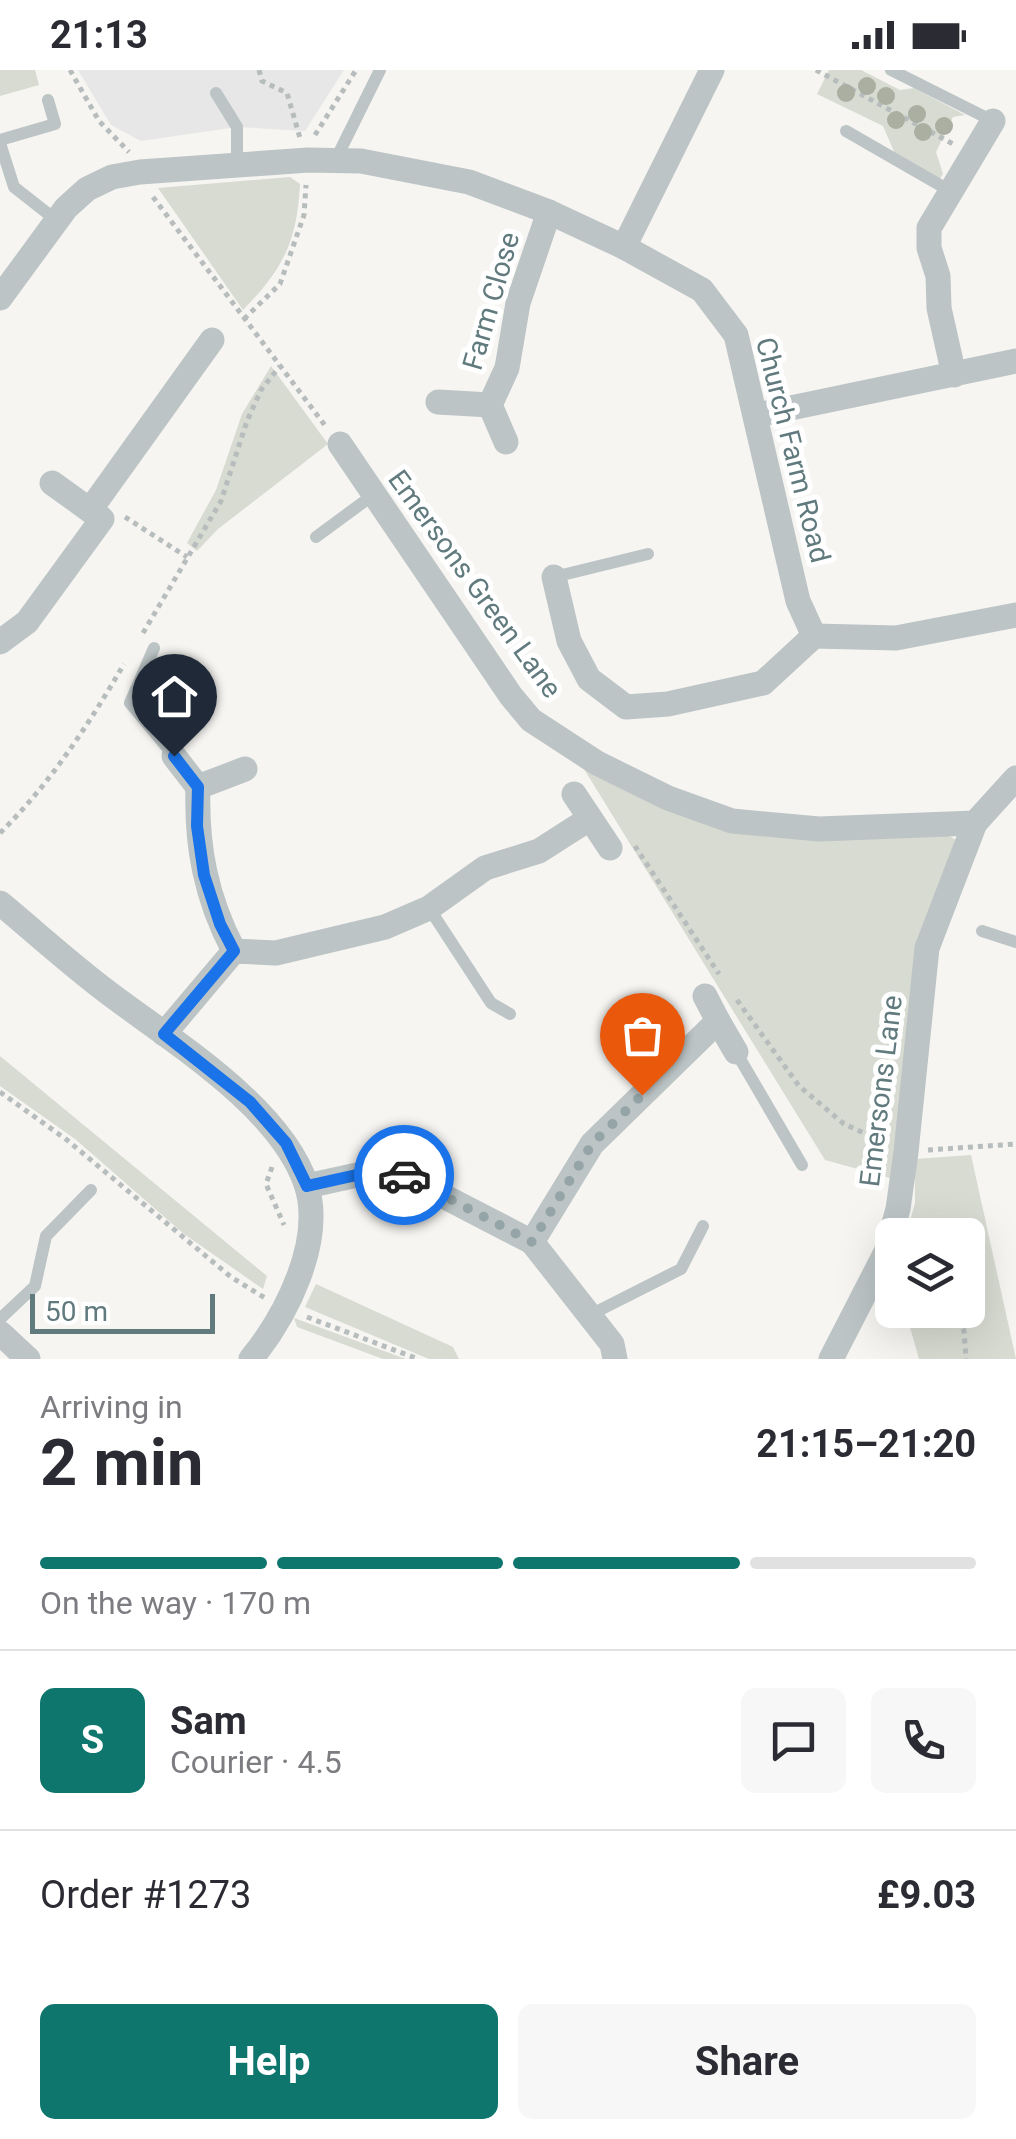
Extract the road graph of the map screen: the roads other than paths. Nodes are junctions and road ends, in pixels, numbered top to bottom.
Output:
1 (380, 70) edge
2 (712, 70) edge
3 (892, 70) edge
4 (216, 93) dead end
5 (48, 100) dead end
6 (993, 122) joint
7 (846, 130) dead end
8 (0, 142) edge
9 (335, 161) junction
10 (238, 164) junction
11 (7, 189) edge
12 (952, 192) junction
13 (549, 212) junction
14 (56, 220) junction
15 (624, 247) junction
16 (0, 298) edge
17 (212, 340) dead end
18 (1016, 361) edge
19 (954, 375) junction
20 (438, 402) dead end
21 (490, 405) junction
22 (756, 415) junction
23 (506, 442) dead end
24 (340, 444) road end
25 (52, 483) dead end
26 (373, 495) junction
27 (94, 504) junction
28 (316, 537) dead end
29 (648, 554) dead end
30 (554, 577) joint
31 (1016, 615) edge
32 (814, 636) junction
33 (0, 642) edge
34 (154, 648) dead end
35 (174, 756) joint
36 (245, 769) dead end
37 (1016, 778) edge
38 (198, 787) junction
39 (574, 794) dead end
40 (589, 818) junction
41 (975, 823) junction
42 (618, 840) road end
43 (0, 903) edge
44 (430, 908) junction
45 (982, 931) dead end
46 (1016, 942) edge
47 (234, 951) junction
48 (714, 989) road end
49 (510, 1014) dead end
50 (718, 1021) junction
51 (164, 1034) junction
52 (736, 1052) joint
53 (802, 1165) dead end
54 (307, 1186) junction
55 (90, 1190) dead end
56 (702, 1226) dead end
57 (532, 1242) junction
58 (590, 1315) junction
59 (0, 1319) edge
60 (0, 1333) edge
61 (28, 1359) edge
62 (250, 1359) edge
63 (615, 1359) edge
64 (830, 1359) edge

1 - 9 lane
2 - 15 street
3 - 6 lane
4 - 10 lane
5 - 8 lane
6 - 12 street
7 - 12 lane
8 - 11 lane
9 - 10 street, Church Farm Road
9 - 13 street, Church Farm Road
10 - 14 street, Church Farm Road
11 - 14 lane
12 - 19 street
13 - 15 street, Church Farm Road
13 - 21 street, Farm Close
14 - 16 street, Church Farm Road
15 - 22 street, Church Farm Road
17 - 27 street
18 - 19 street
19 - 22 street
20 - 21 street, Farm Close
21 - 23 street, Farm Close
22 - 32 street, Church Farm Road
24 - 26 street, Emersons Green Lane
25 - 27 street
26 - 28 lane
26 - 41 street, Emersons Green Lane
27 - 33 street
29 - 30 lane
30 - 32 street
31 - 32 street
34 - 35 lane
35 - 38 street
36 - 38 street
37 - 41 street
38 - 47 street
39 - 40 street
40 - 42 street
40 - 44 street
41 - 64 street, Emersons Lane
43 - 51 street
44 - 47 street
44 - 49 lane
45 - 46 lane
47 - 51 street
48 - 50 street
50 - 52 street
50 - 57 street
51 - 54 street
52 - 53 lane
54 - 57 street
54 - 62 street
55 - 59 lane
56 - 58 lane
57 - 58 street
58 - 63 street
60 - 61 street

